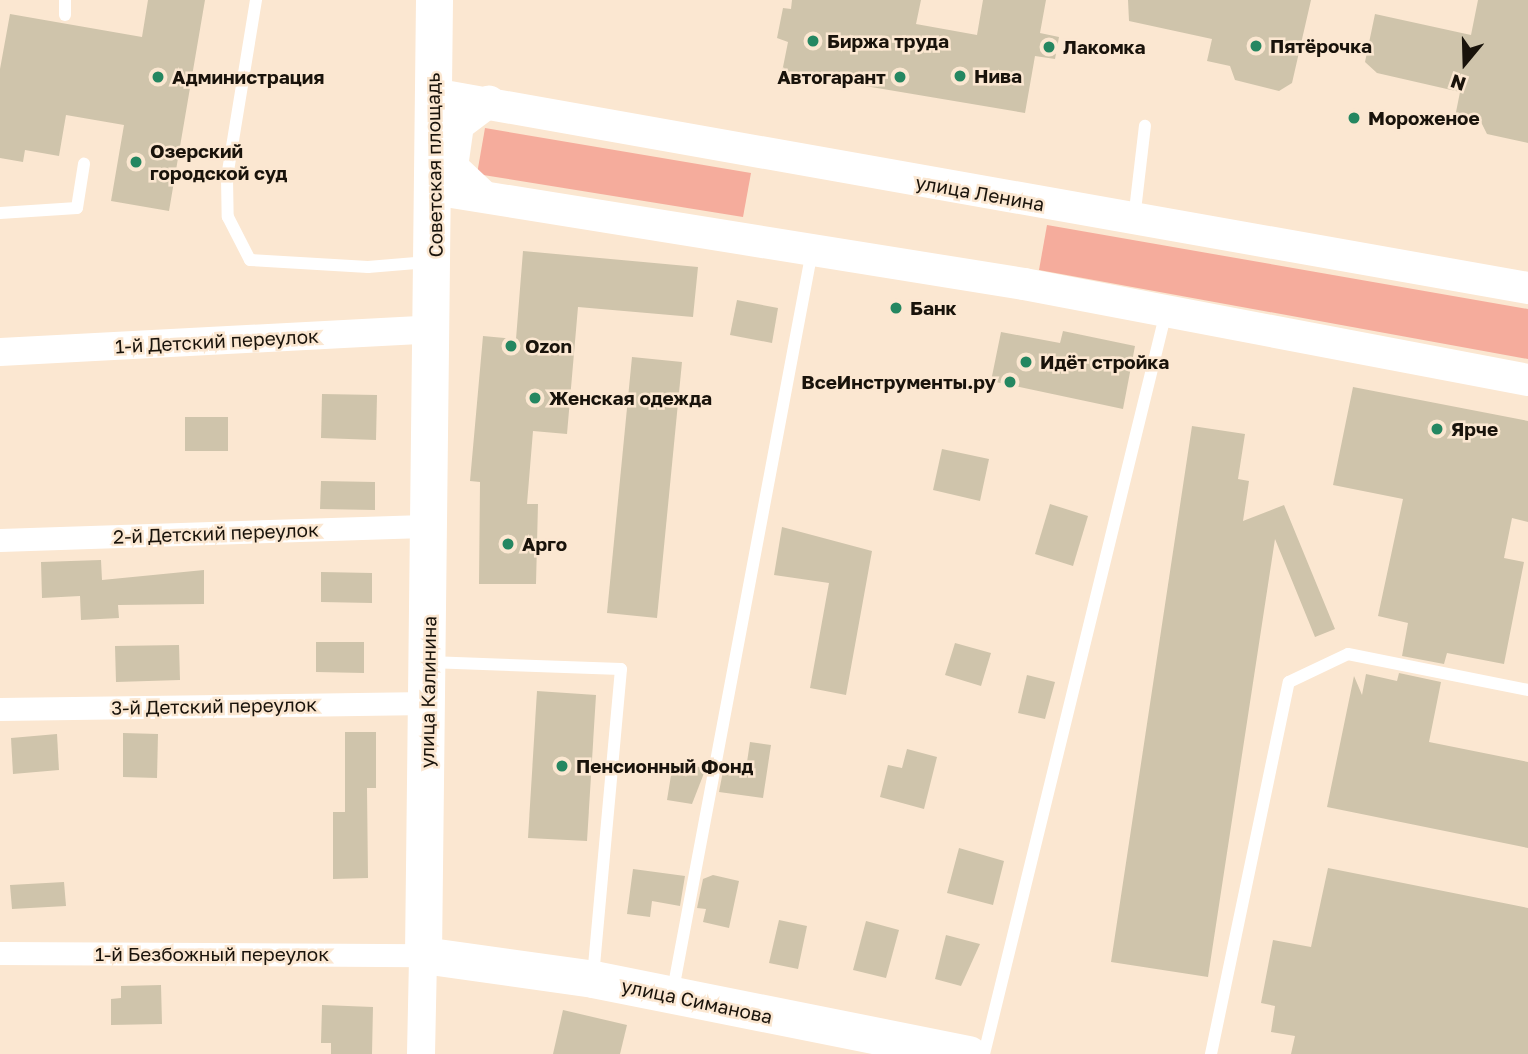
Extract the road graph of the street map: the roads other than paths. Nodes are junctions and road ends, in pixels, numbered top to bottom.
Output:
1 (65, 0) edge
2 (256, 0) edge
3 (434, 0) edge
4 (65, 15) dead end
5 (433, 94) junction
6 (489, 102) junction
7 (1145, 126) dead end
8 (85, 164) dead end
9 (433, 189) junction
10 (483, 196) junction
11 (0, 214) edge
12 (1133, 220) junction
13 (813, 248) junction
14 (435, 261) junction
15 (1528, 288) edge
16 (1166, 312) junction
17 (433, 329) junction
18 (0, 352) edge
19 (1528, 380) edge
20 (432, 526) junction
21 (0, 540) edge
22 (429, 662) junction
23 (1528, 690) edge
24 (428, 703) junction
25 (0, 709) edge
26 (0, 953) edge
27 (423, 955) junction
28 (593, 979) junction
29 (671, 997) junction
30 (421, 1054) edge
31 (969, 1054) edge
32 (984, 1054) edge
33 (1212, 1054) edge

1 - 4 lane
2 - 14 lane
3 - 5 main road, Советская площадь
5 - 6 main road, улица Ленина
5 - 9 main road, Советская площадь
6 - 10 main road
6 - 12 main road, улица Ленина
7 - 12 lane
8 - 11 lane
9 - 10 main road
9 - 14 main road, Советская площадь
10 - 13 main road
12 - 15 main road, улица Ленина
13 - 16 main road
13 - 29 lane
14 - 17 main road, Советская площадь
16 - 19 main road
16 - 32 lane
17 - 18 street, 1-й Детский переулок
17 - 20 main road, улица Калинина
20 - 21 street, 2-й Детский переулок
20 - 22 main road, улица Калинина
22 - 24 main road, улица Калинина
22 - 28 lane
23 - 33 lane
24 - 25 street, 3-й Детский переулок
24 - 27 main road, улица Калинина
26 - 27 street, 1-й Безбожный переулок
27 - 28 main road, улица Симанова
27 - 30 street, улица Калинина
28 - 29 main road, улица Симанова
29 - 31 main road, улица Симанова

